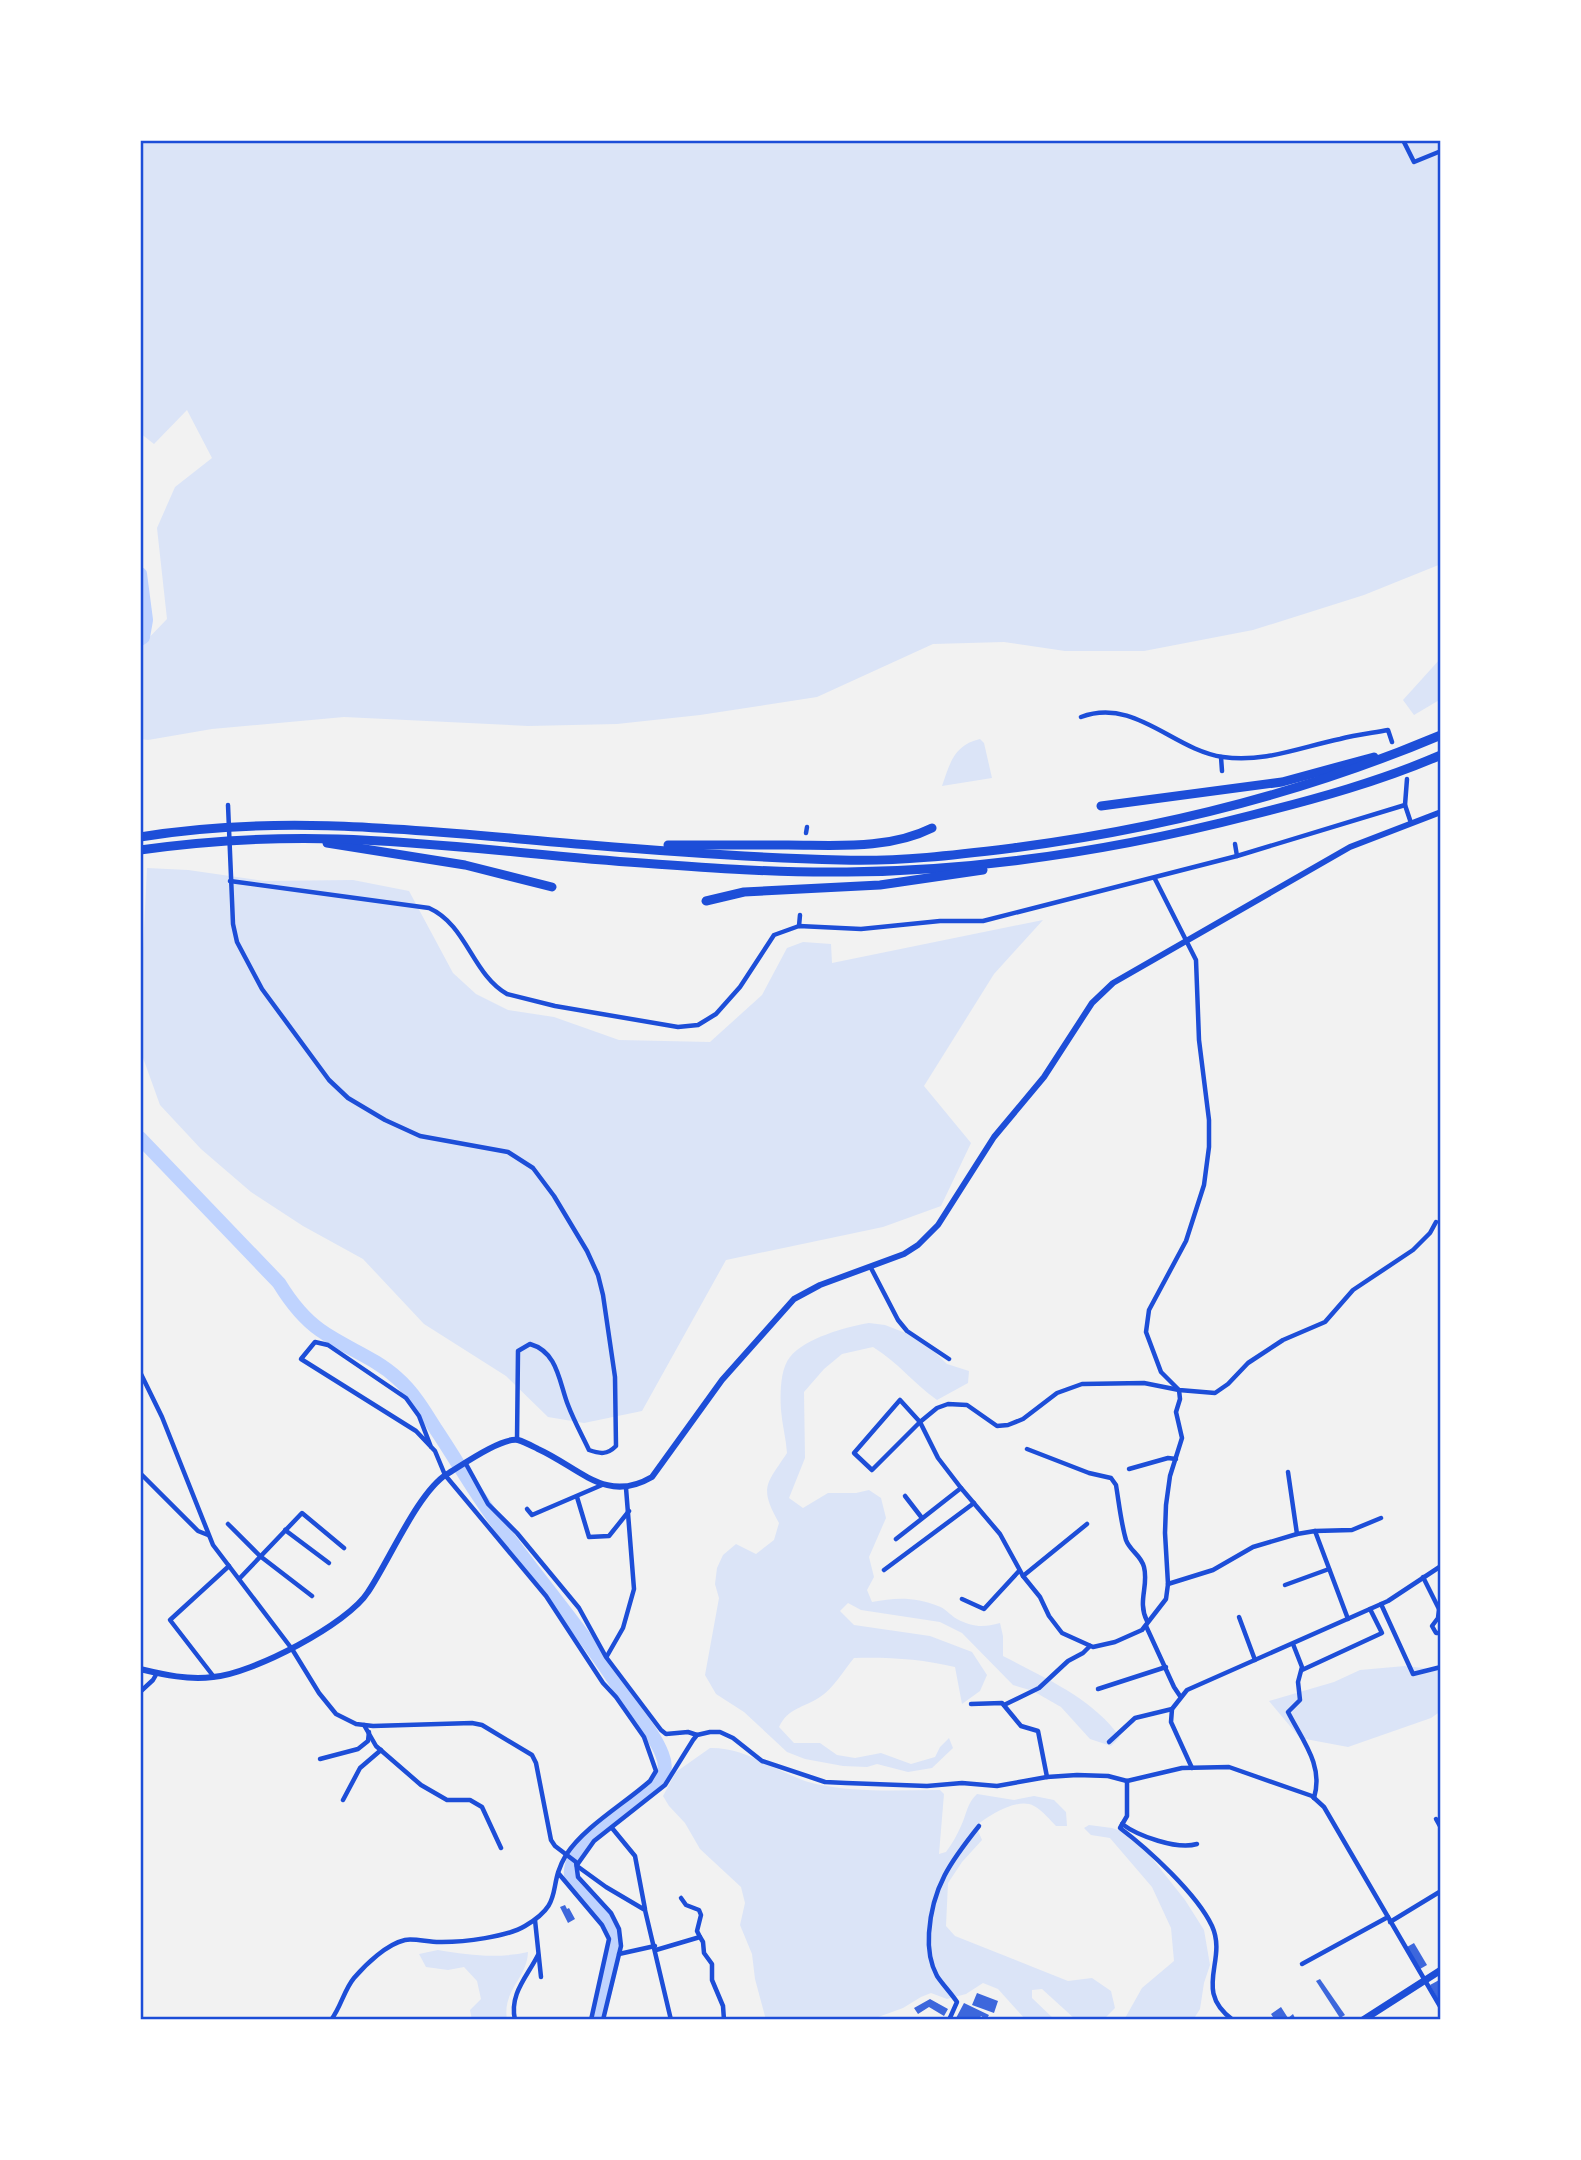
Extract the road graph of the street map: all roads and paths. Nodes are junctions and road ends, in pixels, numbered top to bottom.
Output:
1 (1403, 140) edge
2 (1441, 151) edge
3 (1081, 717) dead end
4 (1441, 735) edge
5 (1392, 743) dead end
6 (1416, 745) junction
7 (1441, 755) edge
8 (1221, 757) junction
9 (1222, 771) dead end
10 (1407, 779) dead end
11 (228, 805) dead end
12 (1405, 805) junction
13 (1101, 806) dead end
14 (1441, 811) edge
15 (1411, 823) junction
16 (932, 828) dead end
17 (140, 837) edge
18 (290, 838) junction
19 (1234, 844) dead end
20 (589, 845) junction
21 (140, 850) edge
22 (1078, 852) junction
23 (1237, 856) junction
24 (230, 877) junction
25 (1155, 879) junction
26 (552, 887) dead end
27 (706, 901) dead end
28 (800, 915) dead end
29 (799, 926) junction
30 (1184, 941) junction
31 (1436, 1222) dead end
32 (871, 1268) junction
33 (949, 1359) dead end
34 (140, 1371) edge
35 (1179, 1390) junction
36 (920, 1422) junction
37 (517, 1440) junction
38 (431, 1447) junction
39 (1027, 1449) dead end
40 (1175, 1459) junction
41 (466, 1464) junction
42 (1129, 1469) dead end
43 (1288, 1472) dead end
44 (140, 1473) edge
45 (445, 1475) junction
46 (603, 1485) junction
47 (626, 1488) junction
48 (961, 1488) junction
49 (905, 1496) dead end
50 (577, 1497) junction
51 (974, 1503) junction
52 (527, 1509) dead end
53 (629, 1511) junction
54 (922, 1518) junction
55 (1381, 1518) dead end
56 (228, 1524) dead end
57 (1087, 1524) dead end
58 (285, 1530) junction
59 (1315, 1531) junction
60 (1297, 1534) junction
61 (208, 1535) junction
62 (896, 1539) dead end
63 (344, 1548) dead end
64 (260, 1556) junction
65 (329, 1563) dead end
66 (229, 1566) junction
67 (1441, 1566) edge
68 (1329, 1569) junction
69 (884, 1570) dead end
70 (1021, 1573) junction
71 (1423, 1577) junction
72 (240, 1578) junction
73 (1168, 1584) junction
74 (1284, 1585) dead end
75 (312, 1596) dead end
76 (962, 1599) dead end
77 (1381, 1604) junction
78 (1370, 1609) junction
79 (1440, 1611) edge
80 (1240, 1617) dead end
81 (1348, 1619) junction
82 (1147, 1624) junction
83 (1441, 1633) edge
84 (1293, 1644) junction
85 (1090, 1646) junction
86 (292, 1649) junction
87 (606, 1657) junction
88 (1255, 1660) junction
89 (1166, 1667) junction
90 (1441, 1667) edge
91 (140, 1669) edge
92 (1301, 1670) junction
93 (157, 1673) junction
94 (215, 1677) junction
95 (1098, 1689) dead end
96 (140, 1692) edge
97 (1180, 1696) junction
98 (971, 1704) dead end
99 (1004, 1705) junction
100 (1172, 1709) junction
101 (364, 1725) junction
102 (369, 1732) junction
103 (697, 1735) junction
104 (1109, 1742) dead end
105 (381, 1749) junction
106 (320, 1759) dead end
107 (1192, 1768) junction
108 (1047, 1777) junction
109 (1128, 1781) junction
110 (1314, 1798) junction
111 (343, 1800) dead end
112 (1436, 1819) dead end
113 (1122, 1824) junction
114 (979, 1826) dead end
115 (612, 1828) junction
116 (1441, 1828) edge
117 (1196, 1844) dead end
118 (502, 1848) dead end
119 (568, 1857) junction
120 (576, 1864) junction
121 (558, 1873) junction
122 (1439, 1892) edge
123 (681, 1898) dead end
124 (1441, 1900) edge
125 (645, 1910) junction
126 (534, 1919) junction
127 (1389, 1920) junction
128 (700, 1937) junction
129 (656, 1948) junction
130 (619, 1954) junction
131 (538, 1955) junction
132 (1302, 1964) dead end
133 (1441, 1970) edge
134 (541, 1977) dead end
135 (1424, 1980) junction
136 (1441, 2008) edge
137 (331, 2020) edge
138 (515, 2020) edge
139 (591, 2020) edge
140 (603, 2020) edge
141 (671, 2020) edge
142 (724, 2020) edge
143 (949, 2020) edge
144 (1233, 2020) edge
145 (1363, 2020) edge

1 - 2 street
3 - 8 street
4 - 6 highway
5 - 8 street
6 - 13 highway
6 - 20 highway
7 - 22 highway
8 - 9 street
10 - 12 street
11 - 24 street
12 - 15 street
12 - 23 street
14 - 15 street
15 - 30 street
16 - 20 highway
17 - 20 highway
18 - 21 highway
18 - 22 highway
18 - 26 highway
19 - 23 street
22 - 27 highway
23 - 25 street
24 - 29 street
24 - 37 street
25 - 29 street
25 - 30 street
28 - 29 street
30 - 32 street
30 - 35 street
31 - 35 street
32 - 33 street
32 - 47 street
34 - 61 street
35 - 36 street
35 - 40 street
36 - 36 street
36 - 48 street
37 - 41 street
37 - 46 street
38 - 38 street
38 - 45 street
39 - 82 street
40 - 42 street
40 - 73 street
41 - 45 street
41 - 87 street
43 - 60 street
44 - 61 street
45 - 86 street
45 - 119 street
46 - 47 street
46 - 50 street
47 - 53 street
48 - 51 street
48 - 54 street
49 - 54 street
50 - 52 street
50 - 53 street
51 - 69 street
51 - 70 street
53 - 87 street
54 - 62 street
55 - 59 street
56 - 64 street
57 - 70 street
58 - 63 street
58 - 64 street
58 - 65 street
59 - 60 street
59 - 68 street
60 - 73 street
61 - 66 street
64 - 72 street
64 - 75 street
66 - 72 street
66 - 94 street
67 - 71 street
68 - 74 street
68 - 81 street
70 - 76 street
70 - 85 street
71 - 77 street
71 - 79 street
72 - 86 street
73 - 82 street
77 - 78 street
77 - 90 street
78 - 81 street
78 - 92 street
79 - 83 street
80 - 88 street
81 - 84 street
82 - 85 street
82 - 89 street
84 - 88 street
84 - 92 street
85 - 99 street
86 - 94 street
86 - 101 street
87 - 103 street
88 - 97 street
89 - 95 street
89 - 97 street
91 - 93 street
92 - 110 street
93 - 94 street
93 - 96 street
97 - 100 street
98 - 99 street
99 - 108 street
100 - 104 street
100 - 107 street
101 - 102 street
101 - 119 street
102 - 105 street
102 - 106 street
103 - 108 street
103 - 115 street
105 - 111 street
105 - 118 street
107 - 109 street
107 - 110 street
108 - 109 street
109 - 113 street
110 - 127 street
112 - 116 street
113 - 117 street
113 - 144 street
114 - 143 street
115 - 120 street
115 - 125 street
119 - 120 street
119 - 121 street
120 - 125 street
120 - 130 street
121 - 126 street
121 - 139 street
122 - 124 street
122 - 127 street
123 - 128 street
125 - 129 street
126 - 131 street
126 - 137 street
127 - 132 street
127 - 135 street
128 - 129 street
128 - 142 street
129 - 130 street
129 - 141 street
130 - 140 street
131 - 134 street
131 - 138 street
133 - 135 main road
135 - 136 street
135 - 145 main road

